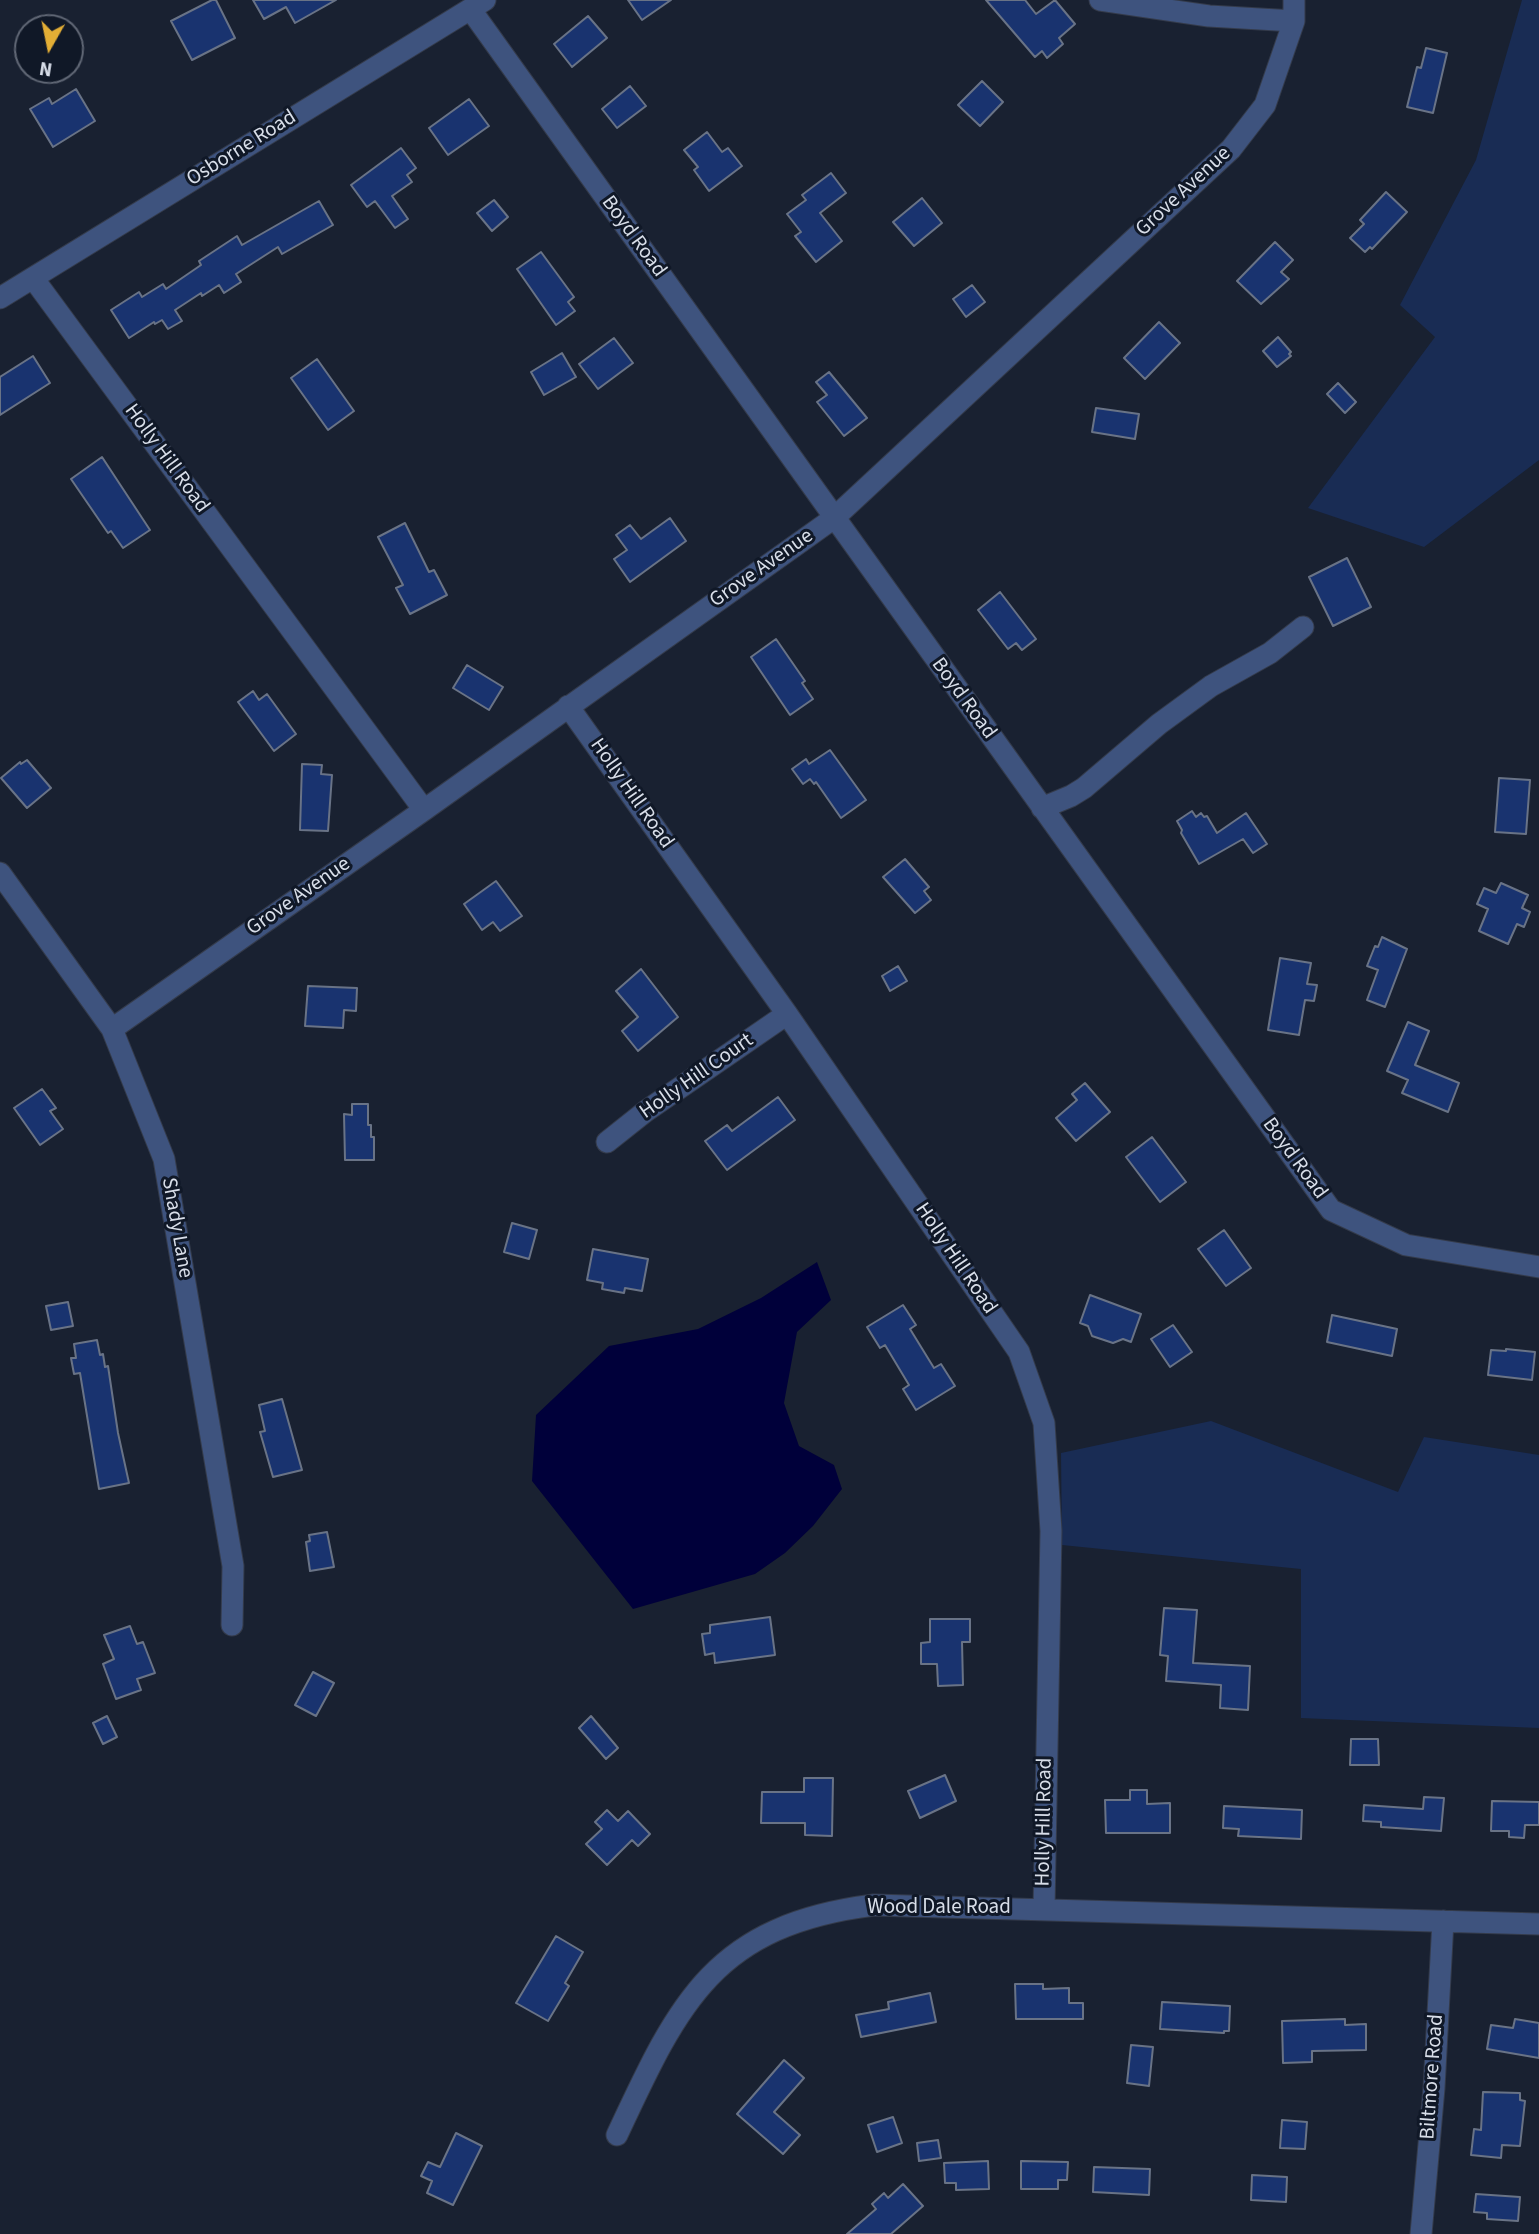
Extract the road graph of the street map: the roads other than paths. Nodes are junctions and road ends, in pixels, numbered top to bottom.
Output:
1 (1100, 0) edge
2 (478, 5) edge
3 (1294, 10) edge
4 (33, 278) junction
5 (0, 298) edge
6 (834, 518) junction
7 (1303, 627) dead end
8 (568, 706) junction
9 (1042, 808) junction
10 (424, 810) junction
11 (0, 873) edge
12 (787, 1014) junction
13 (111, 1028) junction
14 (607, 1142) dead end
15 (1537, 1260) edge
16 (232, 1625) dead end
17 (1044, 1909) junction
18 (1443, 1921) junction
19 (1539, 1924) edge
20 (617, 2135) dead end
21 (1421, 2234) edge

1 - 3 street
2 - 4 street, Osborne Road
2 - 6 street, Boyd Road
3 - 6 street, Grove Avenue
4 - 5 street, Osborne Road
4 - 10 street, Holly Hill Road
6 - 8 street, Grove Avenue
6 - 9 street, Boyd Road
7 - 9 street
8 - 10 street, Grove Avenue
8 - 12 street, Holly Hill Road
9 - 15 street, Boyd Road
10 - 13 street, Grove Avenue
11 - 13 street, Shady Lane
12 - 14 street, Holly Hill Court
12 - 17 street, Holly Hill Road
13 - 16 street, Shady Lane
17 - 18 street, Wood Dale Road
17 - 20 street, Wood Dale Road
18 - 19 street, Wood Dale Road
18 - 21 street, Biltmore Road

